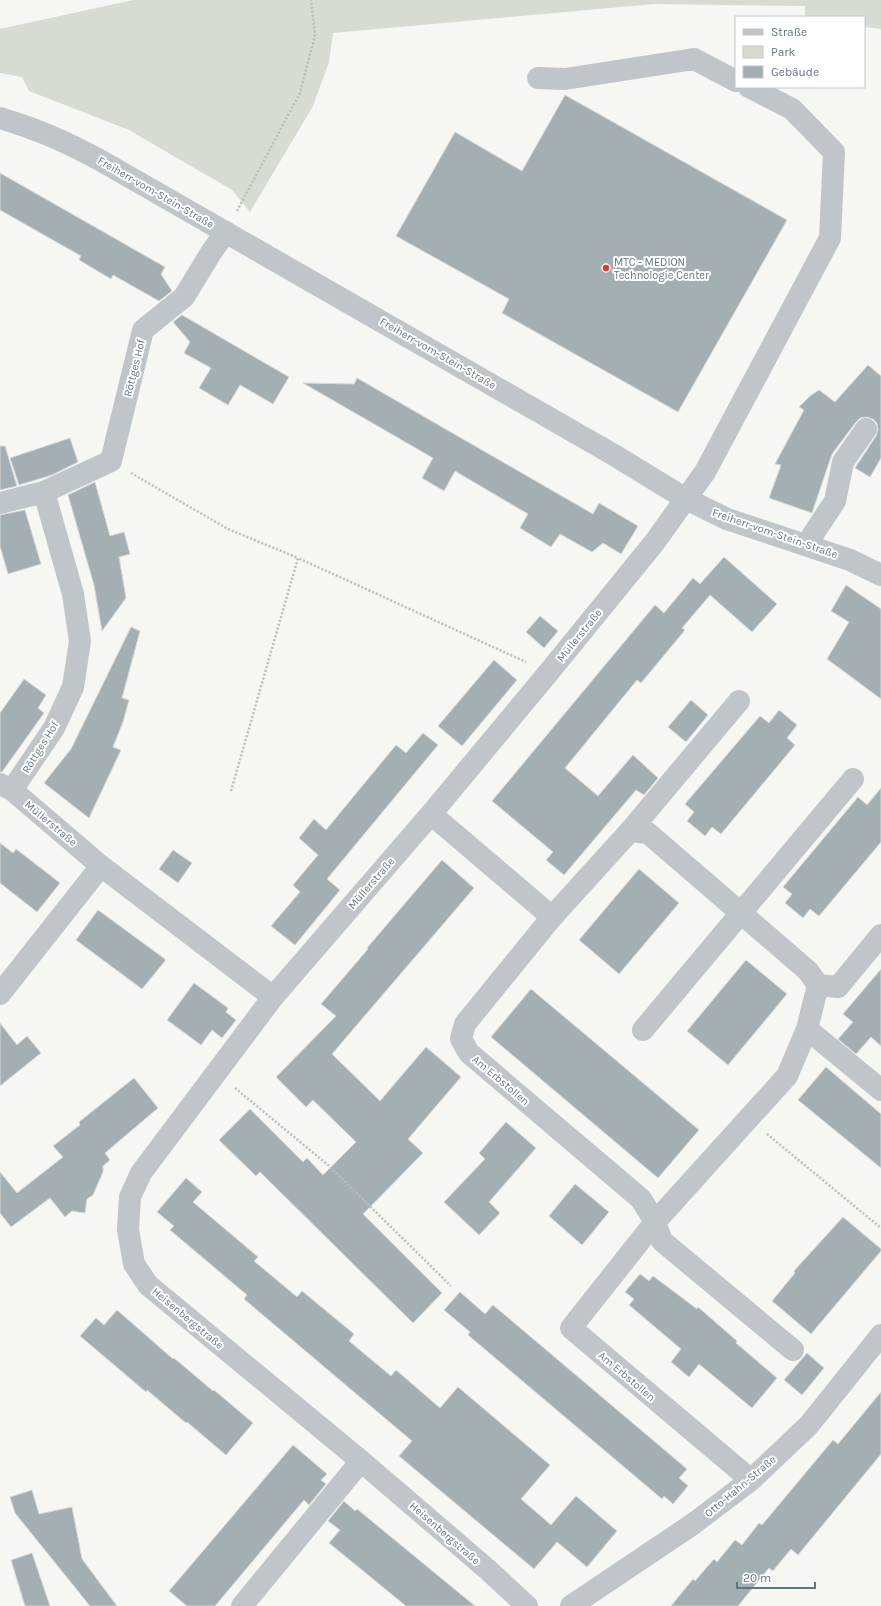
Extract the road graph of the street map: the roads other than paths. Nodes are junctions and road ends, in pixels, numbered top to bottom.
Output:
1 (538, 78) dead end
2 (735, 80) edge
3 (751, 88) edge
4 (0, 118) edge
5 (226, 232) junction
6 (866, 429) dead end
7 (44, 492) junction
8 (686, 499) junction
9 (0, 504) edge
10 (806, 545) junction
11 (881, 575) edge
12 (739, 701) dead end
13 (853, 779) dead end
14 (6, 787) edge
15 (431, 814) junction
16 (630, 831) junction
17 (101, 866) junction
18 (740, 913) junction
19 (552, 917) junction
20 (881, 935) edge
21 (818, 985) junction
22 (0, 994) edge
23 (274, 997) junction
24 (807, 1029) junction
25 (643, 1030) dead end
26 (881, 1090) edge
27 (655, 1222) junction
28 (881, 1335) edge
29 (793, 1350) dead end
30 (361, 1461) junction
31 (751, 1480) junction
32 (242, 1606) edge
33 (527, 1606) edge
34 (571, 1606) edge

1 - 2 street
3 - 8 street, Müllerstraße
4 - 5 street, Freiherr-vom-Stein-Straße
5 - 7 street, Röttges Hof
5 - 8 street, Freiherr-vom-Stein-Straße
6 - 10 street
7 - 9 street
7 - 14 street, Röttges Hof
8 - 10 street, Freiherr-vom-Stein-Straße
8 - 15 street, Müllerstraße
10 - 11 street, Freiherr-vom-Stein-Straße
12 - 16 street, Am Erbstollen
13 - 18 street
14 - 17 street, Müllerstraße
15 - 19 street
15 - 23 street, Müllerstraße
16 - 18 street
16 - 19 street, Am Erbstollen
17 - 22 street
17 - 23 street, Müllerstraße
18 - 21 street
18 - 25 street
19 - 27 street, Am Erbstollen
20 - 21 street
21 - 24 street, Am Erbstollen
23 - 30 street, Heisenbergstraße
24 - 26 street
24 - 27 street, Am Erbstollen
27 - 29 street, Am Erbstollen
27 - 31 street, Am Erbstollen
28 - 31 street, Otto-Hahn-Straße
30 - 32 street
30 - 33 street, Heisenbergstraße
31 - 34 street, Otto-Hahn-Straße

